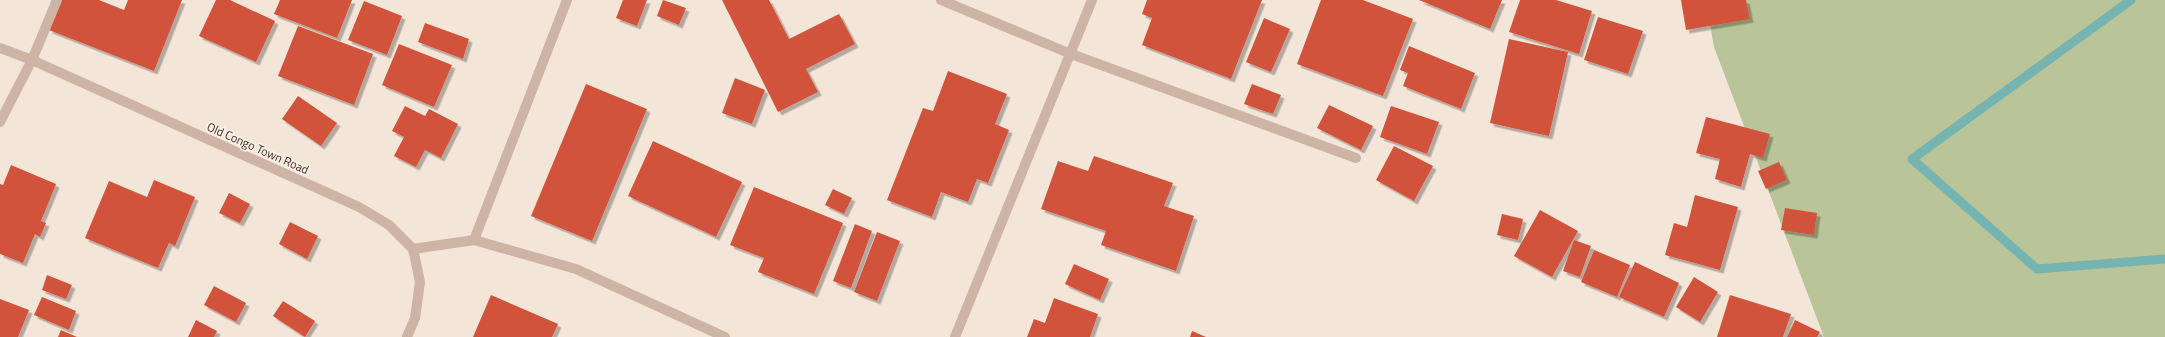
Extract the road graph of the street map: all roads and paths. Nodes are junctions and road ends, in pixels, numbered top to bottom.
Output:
1 (56, 0) edge
2 (567, 0) edge
3 (941, 0) edge
4 (1092, 0) edge
5 (0, 48) edge
6 (1071, 54) junction
7 (32, 60) junction
8 (0, 122) edge
9 (1356, 158) dead end
10 (474, 240) junction
11 (413, 249) junction
12 (407, 337) edge
13 (725, 337) edge
14 (955, 337) edge

1 - 7 street
2 - 10 street
3 - 6 street
4 - 6 street
5 - 7 street, Old Congo Town Road
6 - 9 street
6 - 14 street
7 - 8 street
7 - 11 street, Old Congo Town Road
10 - 11 street
10 - 13 street
11 - 12 street

